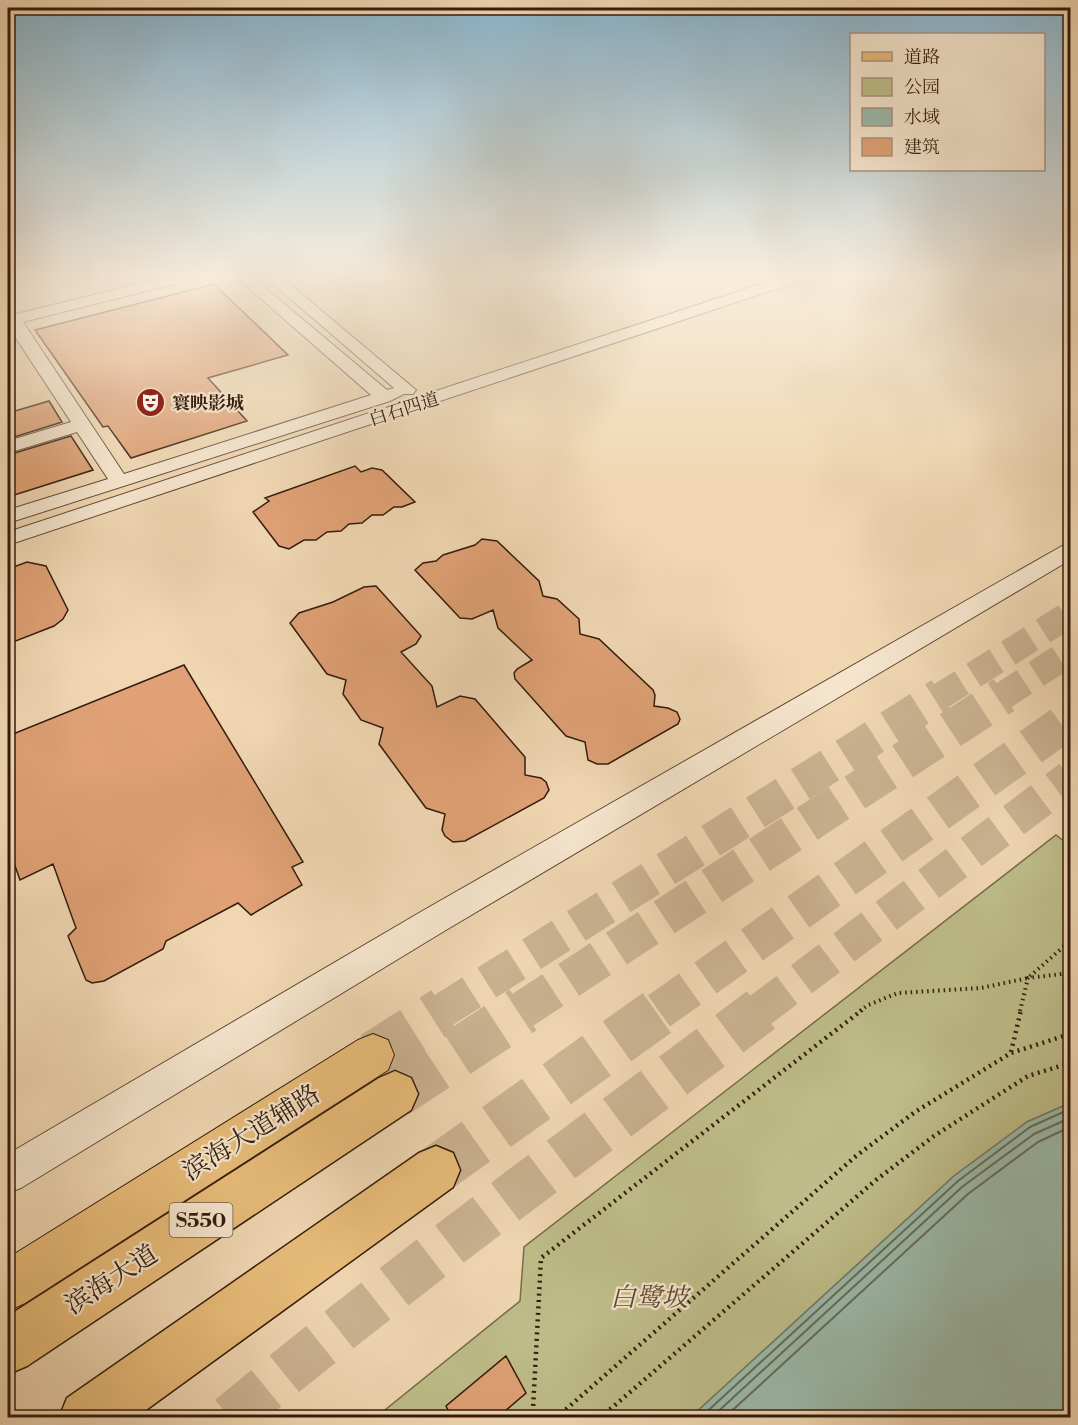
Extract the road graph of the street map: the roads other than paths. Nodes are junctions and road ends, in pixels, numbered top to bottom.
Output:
1 (27, 342) edge
2 (320, 342) edge
3 (350, 342) edge
4 (551, 342) edge
5 (600, 342) edge
6 (407, 390) junction
7 (384, 397) junction
8 (83, 424) junction
9 (8, 447) edge
10 (120, 481) junction
11 (8, 517) edge
12 (8, 539) edge
13 (1071, 551) edge
14 (384, 1074) joint
15 (436, 1170) tunnel mouth
16 (8, 1175) edge
17 (8, 1286) edge
18 (8, 1347) edge
19 (87, 1418) edge

1 - 8 street
2 - 7 street
3 - 6 street
4 - 6 street, 白石四道
5 - 12 street, 白石四道
6 - 7 street, 白石四道
7 - 10 street, 白石四道
8 - 9 street
8 - 10 street
10 - 11 street, 白石四道
13 - 16 street
14 - 17 main road, 滨海大道辅路
14 - 18 highway, 滨海大道 / S550
15 - 19 highway

